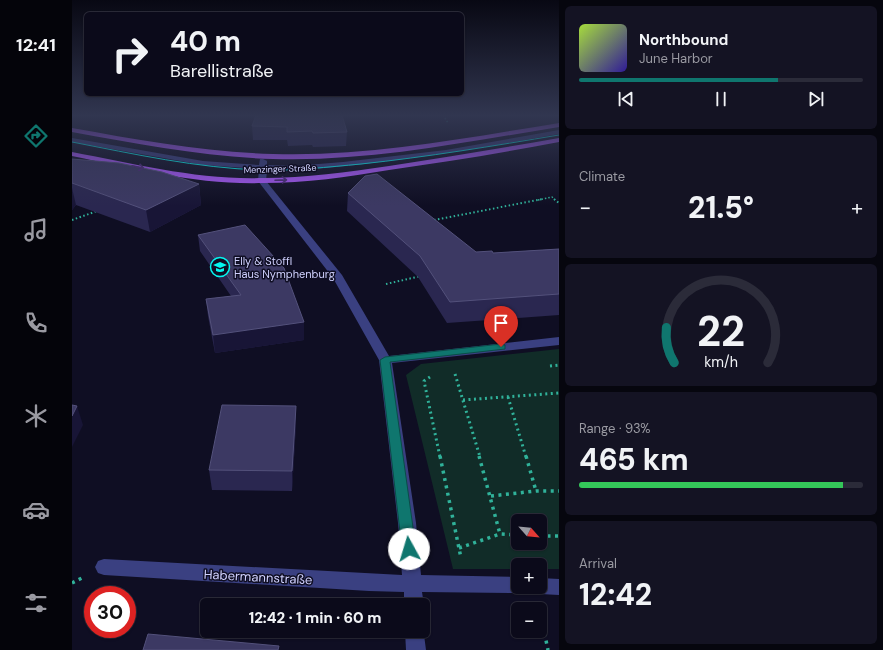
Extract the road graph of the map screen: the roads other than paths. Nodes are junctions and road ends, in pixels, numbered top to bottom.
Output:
1 (102, 145) edge
2 (161, 145) edge
3 (422, 145) edge
4 (485, 145) edge
5 (529, 145) edge
6 (454, 151) junction
7 (486, 153) junction
8 (72, 154) edge
9 (264, 156) junction
10 (262, 174) junction
11 (559, 341) edge
12 (385, 360) junction
13 (104, 567) dead end
14 (413, 584) junction
15 (511, 585) edge
16 (547, 586) edge
17 (559, 587) edge
18 (414, 598) edge
19 (415, 638) edge
20 (416, 650) edge

1 - 10 street
2 - 9 main road, Menzinger Straße
3 - 9 main road, Menzinger Straße
4 - 6 street
5 - 7 main road, Menzinger Straße
6 - 7 street
6 - 10 street
10 -> 7 main road, Menzinger Straße
8 -> 10 main road, Menzinger Straße
9 - 10 street
10 - 12 street
11 - 12 street
12 - 14 street
13 - 14 street, Habermannstraße
14 - 15 street, Habermannstraße
14 - 18 street
16 - 17 street
19 - 20 street

